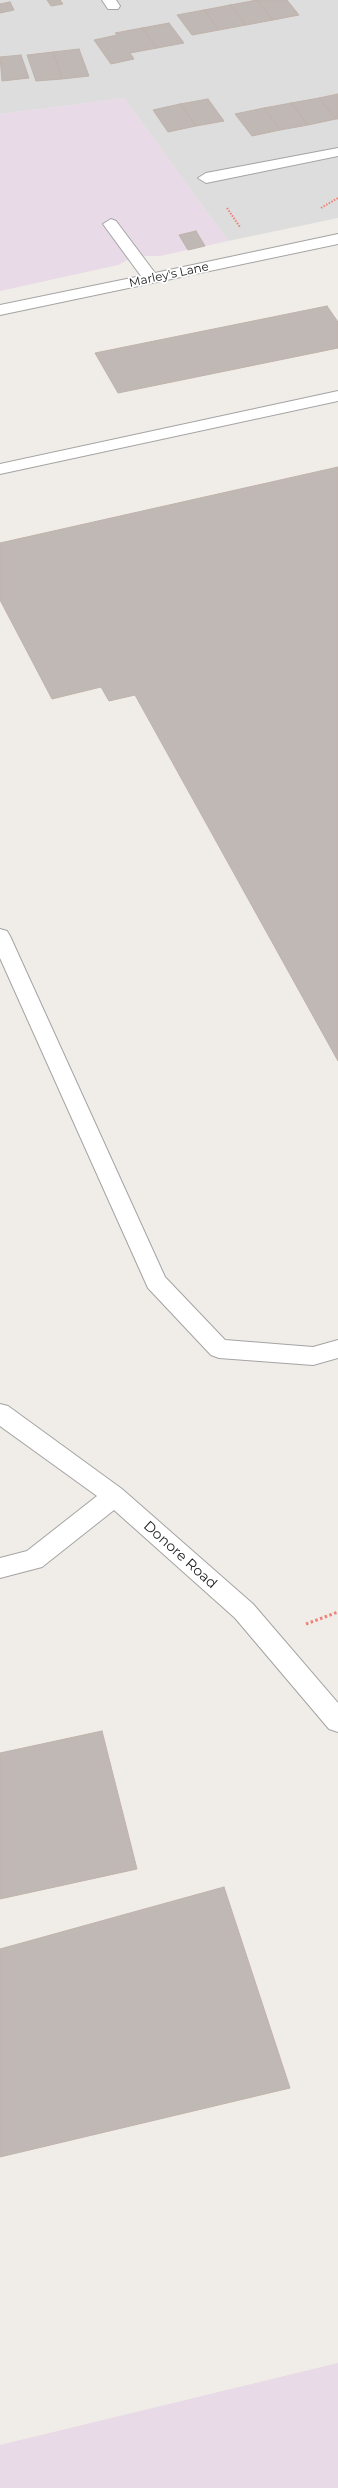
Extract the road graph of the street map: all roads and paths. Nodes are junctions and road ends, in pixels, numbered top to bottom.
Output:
1 (338, 152) edge
2 (206, 178) joint
3 (111, 224) dead end
4 (338, 239) edge
5 (259, 256) junction
6 (151, 279) junction
7 (0, 310) edge
8 (338, 396) edge
9 (0, 470) edge
10 (0, 936) edge
11 (338, 1349) edge
12 (0, 1413) edge
13 (114, 1496) junction
14 (0, 1568) edge
15 (338, 1720) edge

1 - 2 street
2 - 5 path
3 - 6 street
4 - 5 street, Marley's Lane
5 - 6 street, Marley's Lane
6 - 7 street, Marley's Lane
8 - 9 street
10 - 11 street
12 - 13 street, Donore Road
13 - 14 street
13 - 15 street, Donore Road

